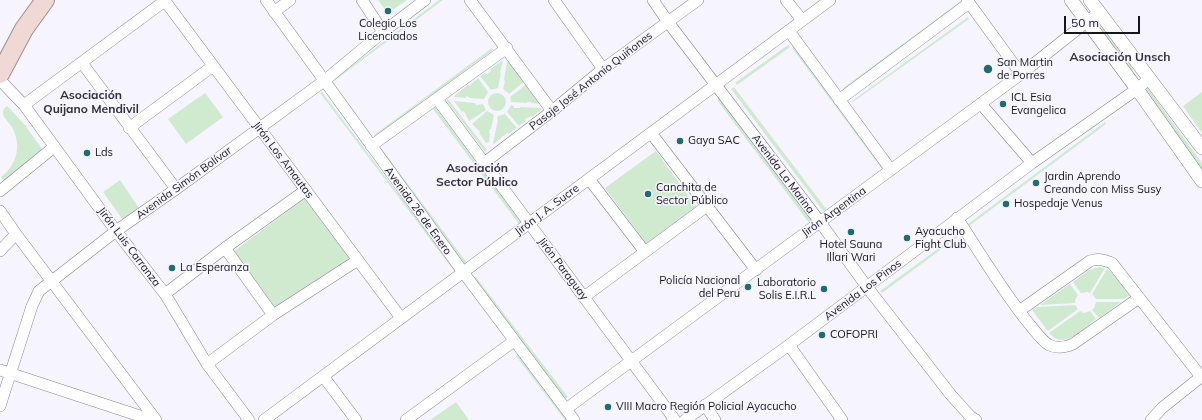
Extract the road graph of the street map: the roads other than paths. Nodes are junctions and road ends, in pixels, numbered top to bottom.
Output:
1 (45, 0) edge
2 (266, 0) edge
3 (290, 0) edge
4 (362, 0) edge
5 (424, 0) edge
6 (470, 0) edge
7 (554, 0) edge
8 (653, 0) edge
9 (698, 0) edge
10 (786, 0) edge
11 (830, 0) edge
12 (1071, 0) edge
13 (1090, 0) edge
14 (166, 1) edge
15 (968, 1) edge
16 (274, 12) junction
17 (1099, 12) junction
18 (802, 20) junction
19 (1086, 21) junction
20 (668, 22) junction
21 (789, 30) junction
22 (383, 32) junction
23 (507, 48) junction
24 (82, 63) junction
25 (213, 66) junction
26 (603, 69) junction
27 (0, 74) edge
28 (1021, 74) junction
29 (1150, 78) junction
30 (0, 80) edge
31 (324, 81) junction
32 (716, 85) junction
33 (1137, 89) junction
34 (437, 99) junction
35 (839, 100) junction
36 (981, 104) junction
37 (24, 105) junction
38 (552, 111) junction
39 (1185, 125) junction
40 (129, 128) junction
41 (260, 128) junction
42 (651, 133) junction
43 (1170, 136) junction
44 (371, 146) junction
45 (54, 147) junction
46 (1202, 148) edge
47 (484, 163) junction
48 (1032, 163) junction
49 (891, 170) junction
50 (589, 179) junction
51 (1202, 181) edge
52 (176, 189) junction
53 (306, 190) junction
54 (0, 191) edge
55 (707, 206) junction
56 (0, 211) edge
57 (957, 218) junction
58 (820, 222) junction
59 (529, 223) junction
60 (116, 231) junction
61 (16, 234) junction
62 (225, 248) junction
63 (0, 251) edge
64 (645, 252) junction
65 (358, 260) junction
66 (756, 270) junction
67 (463, 272) junction
68 (52, 280) junction
69 (867, 287) junction
70 (165, 294) junction
71 (584, 297) junction
72 (1139, 298) junction
73 (1019, 311) junction
74 (274, 314) junction
75 (402, 318) junction
76 (514, 341) junction
77 (789, 345) junction
78 (632, 361) junction
79 (207, 364) junction
80 (5, 372) edge
81 (323, 376) junction
82 (1202, 377) edge
83 (705, 405) junction
84 (0, 406) edge
85 (566, 409) junction
86 (970, 419) edge
87 (152, 420) edge
88 (156, 420) edge
89 (249, 420) edge
90 (264, 420) edge
91 (356, 420) edge
92 (406, 420) edge
93 (574, 420) edge
94 (675, 420) edge
95 (685, 420) edge
96 (715, 420) edge
97 (842, 420) edge
98 (1152, 420) edge

1 - 27 highway
2 - 16 street, Avenida 26 de Enero
3 - 16 street
4 - 22 street
5 - 22 street, Avenida Simón Bolívar
6 - 23 street
7 - 26 street
8 - 20 street, Avenida La Marina
9 - 20 street, Pasaje José Antonio Quiñones
10 - 18 street
11 - 18 street, Jirón J. A. Sucre
12 - 19 street
13 - 17 street
14 - 24 street
14 - 25 street, Jirón Los Amautas
15 - 28 street
15 - 35 street
16 - 31 street, Avenida 26 de Enero
17 - 19 street, Jirón Argentina
17 - 29 street
18 - 21 street, Jirón J. A. Sucre
19 - 28 street, Jirón Argentina
19 - 33 street
20 - 26 street, Pasaje José Antonio Quiñones
20 - 32 street, Avenida La Marina
21 - 32 street, Jirón J. A. Sucre
21 - 35 street
22 - 31 street, Avenida Simón Bolívar
23 - 34 street
23 - 38 street
24 - 37 street
24 - 40 street
25 - 40 street
25 - 41 street, Jirón Los Amautas
26 - 38 street, Pasaje José Antonio Quiñones
28 - 36 street, Jirón Argentina
29 - 33 street, Avenida Los Pinos
29 - 39 street
30 - 37 street, Jirón Luis Carranza
31 - 41 street, Avenida Simón Bolívar
31 - 44 street, Avenida 26 de Enero
32 - 42 street, Jirón J. A. Sucre
32 - 58 street, Avenida La Marina
33 - 43 street
33 - 48 street, Avenida Los Pinos
34 - 44 street
34 - 47 street, Jirón Paraguay
35 - 49 street
36 - 48 street
36 - 49 street, Jirón Argentina
37 - 45 street, Jirón Luis Carranza
38 - 47 street, Pasaje José Antonio Quiñones
39 - 43 street
39 - 46 street
40 - 52 street
41 - 52 street, Avenida Simón Bolívar
41 - 53 street, Jirón Los Amautas
42 - 50 street, Jirón J. A. Sucre
42 - 55 street
43 - 51 street
44 - 67 street, Avenida 26 de Enero
45 - 54 street
45 - 60 street, Jirón Luis Carranza
47 - 59 street, Jirón Paraguay
48 - 57 street, Avenida Los Pinos
49 - 58 street, Jirón Argentina
50 - 59 street, Jirón J. A. Sucre
50 - 64 street
52 - 60 street, Avenida Simón Bolívar
53 - 62 street
53 - 65 street, Jirón Los Amautas
55 - 64 street
55 - 66 street
56 - 61 street
57 - 69 street, Avenida Los Pinos
57 - 73 street
58 - 66 street, Jirón Argentina
58 - 69 street, Avenida La Marina
59 - 67 street, Jirón J. A. Sucre
59 - 71 street, Jirón Paraguay
60 - 68 street, Avenida Simón Bolívar
60 - 70 street, Jirón Luis Carranza
61 - 63 street
61 - 68 street
62 - 70 street
62 - 74 street
64 - 71 street
65 - 74 street
65 - 75 street, Jirón Los Amautas
66 - 78 street, Jirón Argentina
67 - 75 street, Jirón J. A. Sucre
67 - 76 street, Avenida 26 de Enero
68 - 80 street, Avenida Simón Bolívar
68 - 88 street
69 - 77 street, Avenida Los Pinos
69 - 86 street, Avenida La Marina
70 - 79 street, Jirón Luis Carranza
71 - 78 street, Jirón Paraguay
72 - 73 street
72 - 73 street
72 - 82 street
74 - 79 street
75 - 81 street, Jirón J. A. Sucre
76 - 85 street, Avenida 26 de Enero
76 - 92 street
77 - 83 street, Avenida Los Pinos
77 - 97 street
78 - 85 street, Jirón Argentina
78 - 94 street, Jirón Paraguay
79 - 89 street, Jirón Luis Carranza
80 - 84 street, Avenida Simón Bolívar
80 - 87 street
81 - 90 street, Jirón J. A. Sucre
81 - 91 street
82 - 98 street
83 - 95 street, Avenida Los Pinos
83 - 96 street
85 - 93 street, Avenida 26 de Enero

